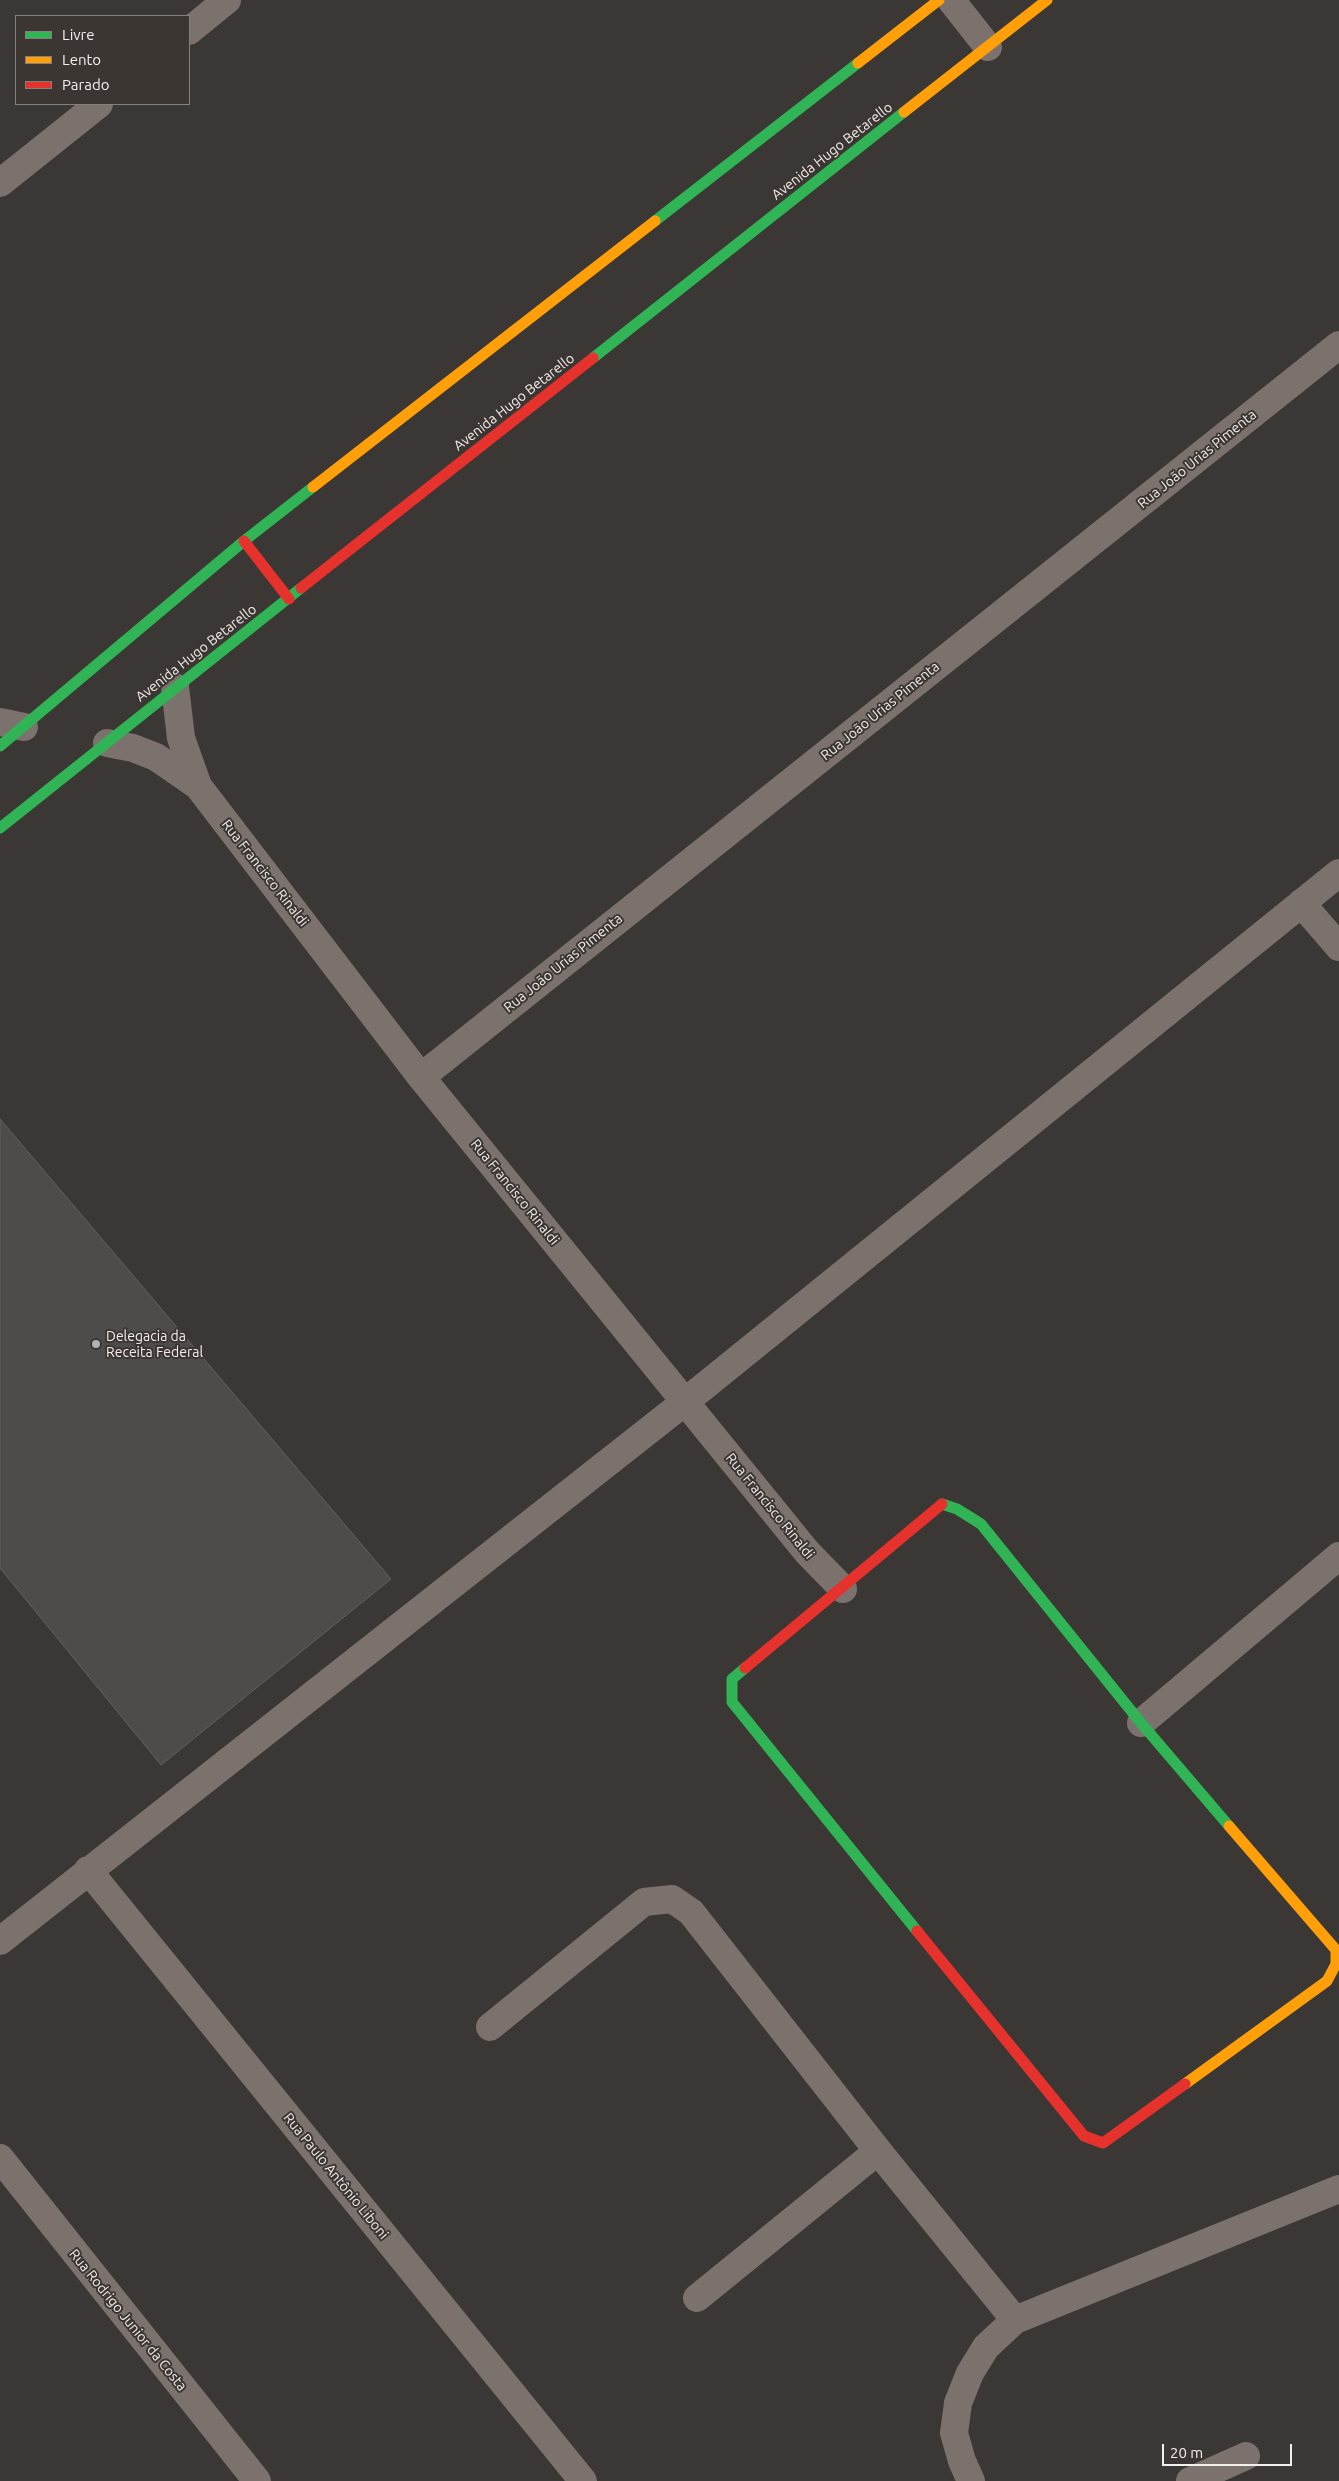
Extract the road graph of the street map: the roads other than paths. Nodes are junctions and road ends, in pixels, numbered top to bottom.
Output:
1 (227, 0) edge
2 (939, 0) edge
3 (951, 0) edge
4 (1047, 0) edge
5 (190, 30) edge
6 (988, 47) junction
7 (97, 105) edge
8 (0, 183) edge
9 (1339, 345) edge
10 (244, 542) junction
11 (289, 599) junction
12 (175, 687) junction
13 (12, 725) edge
14 (107, 743) junction
15 (0, 746) edge
16 (198, 786) junction
17 (0, 828) edge
18 (1339, 873) edge
19 (1301, 903) junction
20 (1339, 947) edge
21 (421, 1077) junction
22 (686, 1401) junction
23 (1339, 1556) edge
24 (843, 1589) junction
25 (1141, 1723) junction
26 (88, 1870) junction
27 (0, 1941) edge
28 (490, 2027) dead end
29 (878, 2151) junction
30 (0, 2158) edge
31 (1339, 2189) edge
32 (697, 2298) dead end
33 (1015, 2320) junction
34 (1246, 2456) dead end
35 (257, 2481) edge
36 (583, 2481) edge
37 (971, 2481) edge
38 (1190, 2481) edge

1 - 5 street
2 - 10 street
3 - 6 street
4 - 6 street, Avenida Hugo Betarello
6 - 11 street, Avenida Hugo Betarello
7 - 8 street
9 - 21 street, Rua João Urias Pimenta
10 - 11 street
10 - 13 street
11 - 12 street, Avenida Hugo Betarello
12 - 14 street, Avenida Hugo Betarello
12 - 16 street, Rua Francisco Rinaldi
13 - 15 street
14 - 16 street, Rua Francisco Rinaldi
14 - 17 street, Avenida Hugo Betarello
16 - 21 street, Rua Francisco Rinaldi
18 - 19 street
19 - 20 street
19 - 22 street
21 - 22 street, Rua Francisco Rinaldi
22 - 24 street, Rua Francisco Rinaldi
22 - 26 street
23 - 25 street
24 - 25 street
24 - 25 street
26 - 27 street
26 - 36 street, Rua Paulo Antônio Liboni
28 - 29 street
29 - 32 street
29 - 33 street
30 - 35 street, Rua Rodrigo Junior da Costa
31 - 33 street
33 - 37 street
34 - 38 street

